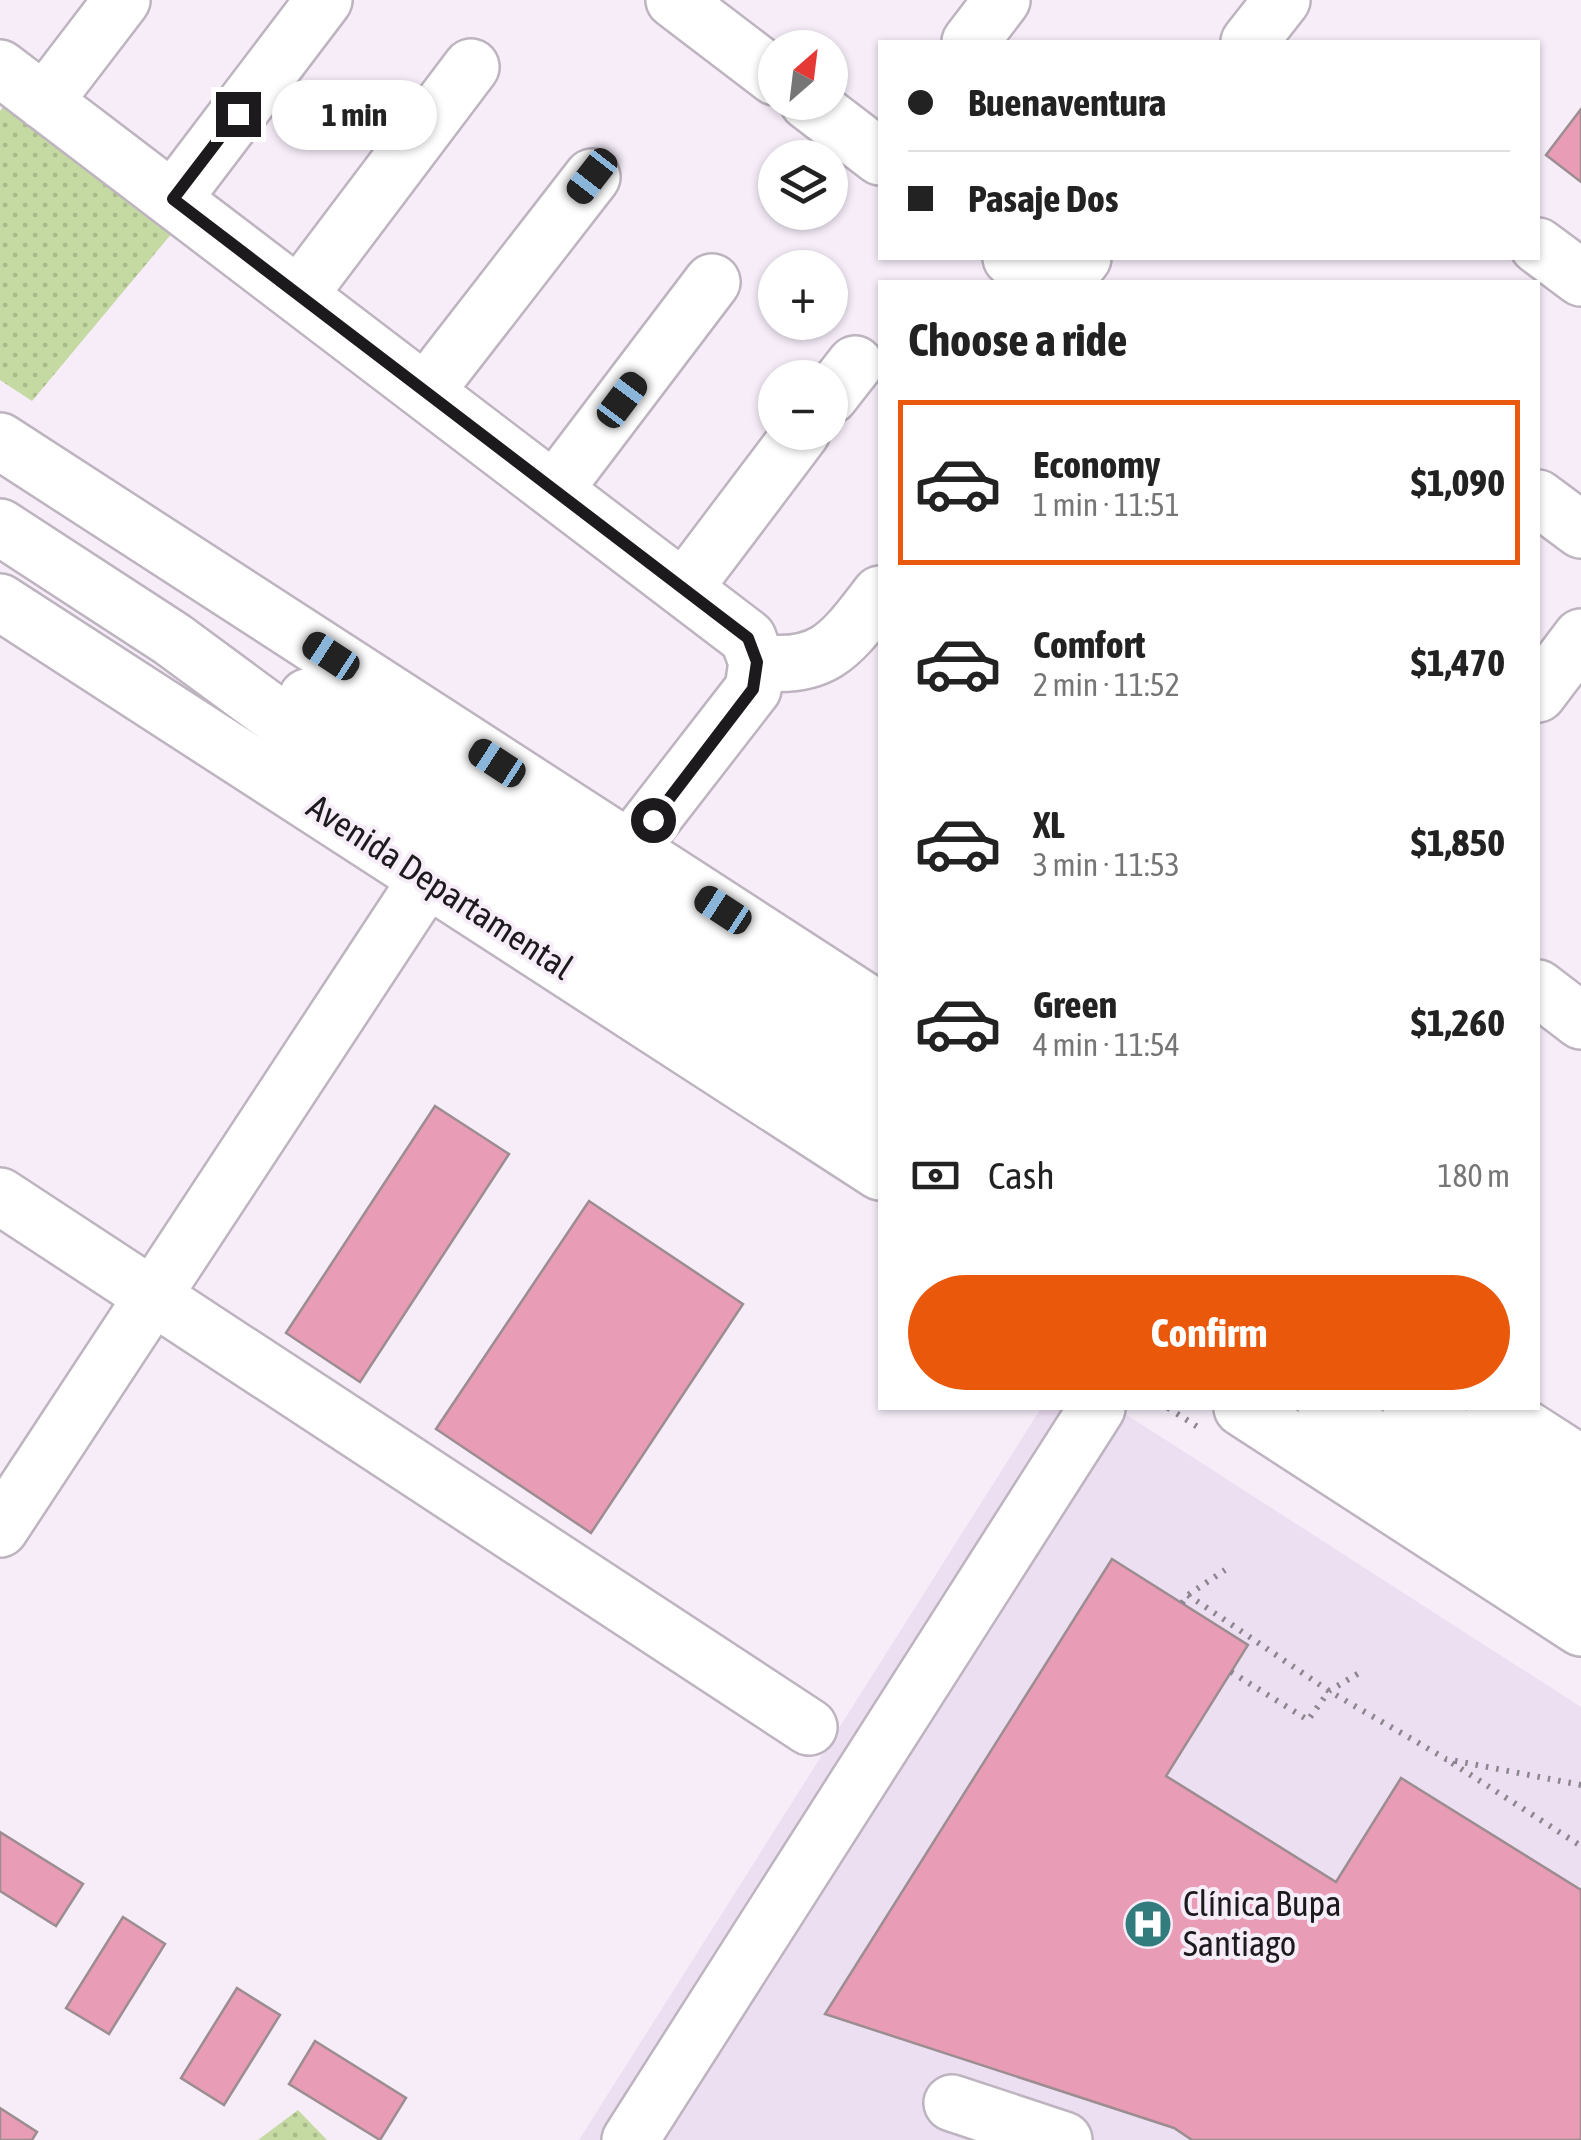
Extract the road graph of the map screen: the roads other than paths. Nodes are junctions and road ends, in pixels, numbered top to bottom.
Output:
1 (122, 0) edge
2 (324, 0) edge
3 (1002, 0) edge
4 (697, 7) edge
5 (972, 40) edge
6 (758, 62) edge
7 (472, 66) dead end
8 (0, 68) edge
9 (44, 102) junction
10 (832, 120) edge
11 (878, 155) edge
12 (592, 176) dead end
13 (173, 199) junction
14 (1540, 247) edge
15 (1014, 260) edge
16 (1081, 260) edge
17 (1581, 278) edge
18 (1040, 280) edge
19 (1066, 280) edge
20 (712, 282) dead end
21 (300, 295) junction
22 (426, 391) junction
23 (0, 441) edge
24 (788, 450) edge
25 (555, 489) junction
26 (0, 498) edge
27 (1540, 499) edge
28 (0, 527) edge
29 (1581, 530) edge
30 (685, 587) junction
31 (878, 597) edge
32 (0, 602) edge
33 (1581, 637) edge
34 (757, 662) junction
35 (1540, 691) edge
36 (629, 849) junction
37 (427, 879) junction
38 (1540, 990) edge
39 (878, 1010) edge
40 (1581, 1021) edge
41 (878, 1065) edge
42 (878, 1118) edge
43 (878, 1171) edge
44 (0, 1196) edge
45 (152, 1296) junction
46 (1095, 1410) edge
47 (1249, 1410) edge
48 (1274, 1410) edge
49 (1414, 1410) edge
50 (1497, 1410) edge
51 (1316, 1429) edge
52 (1581, 1464) edge
53 (1581, 1516) edge
54 (0, 1529) edge
55 (1581, 1570) edge
56 (1581, 1628) edge
57 (810, 1728) dead end
58 (952, 2103) dead end
59 (630, 2140) edge
60 (1064, 2140) edge

1 - 9 street
2 - 13 street
3 - 5 street
4 - 6 street
7 - 21 street
8 - 9 street
9 - 13 street
10 - 11 street
12 - 22 street
13 - 21 street
14 - 17 street
15 - 18 street
16 - 19 street
20 - 25 street
21 - 22 street
22 - 25 street
23 - 36 street
24 - 30 street
25 - 30 street
26 - 41 street
27 - 29 street
28 - 42 street
30 - 34 street
31 - 34 street
32 - 37 street, Avenida Departamental
33 - 35 street
34 - 36 street
36 - 39 street
37 - 43 street, Avenida Departamental
37 - 45 street
38 - 40 street
44 - 45 street
45 - 54 street
45 - 57 street
46 - 59 street
47 - 51 street
48 - 51 street
49 - 53 street
50 - 52 street
51 - 55 street
51 - 56 street
58 - 60 street

